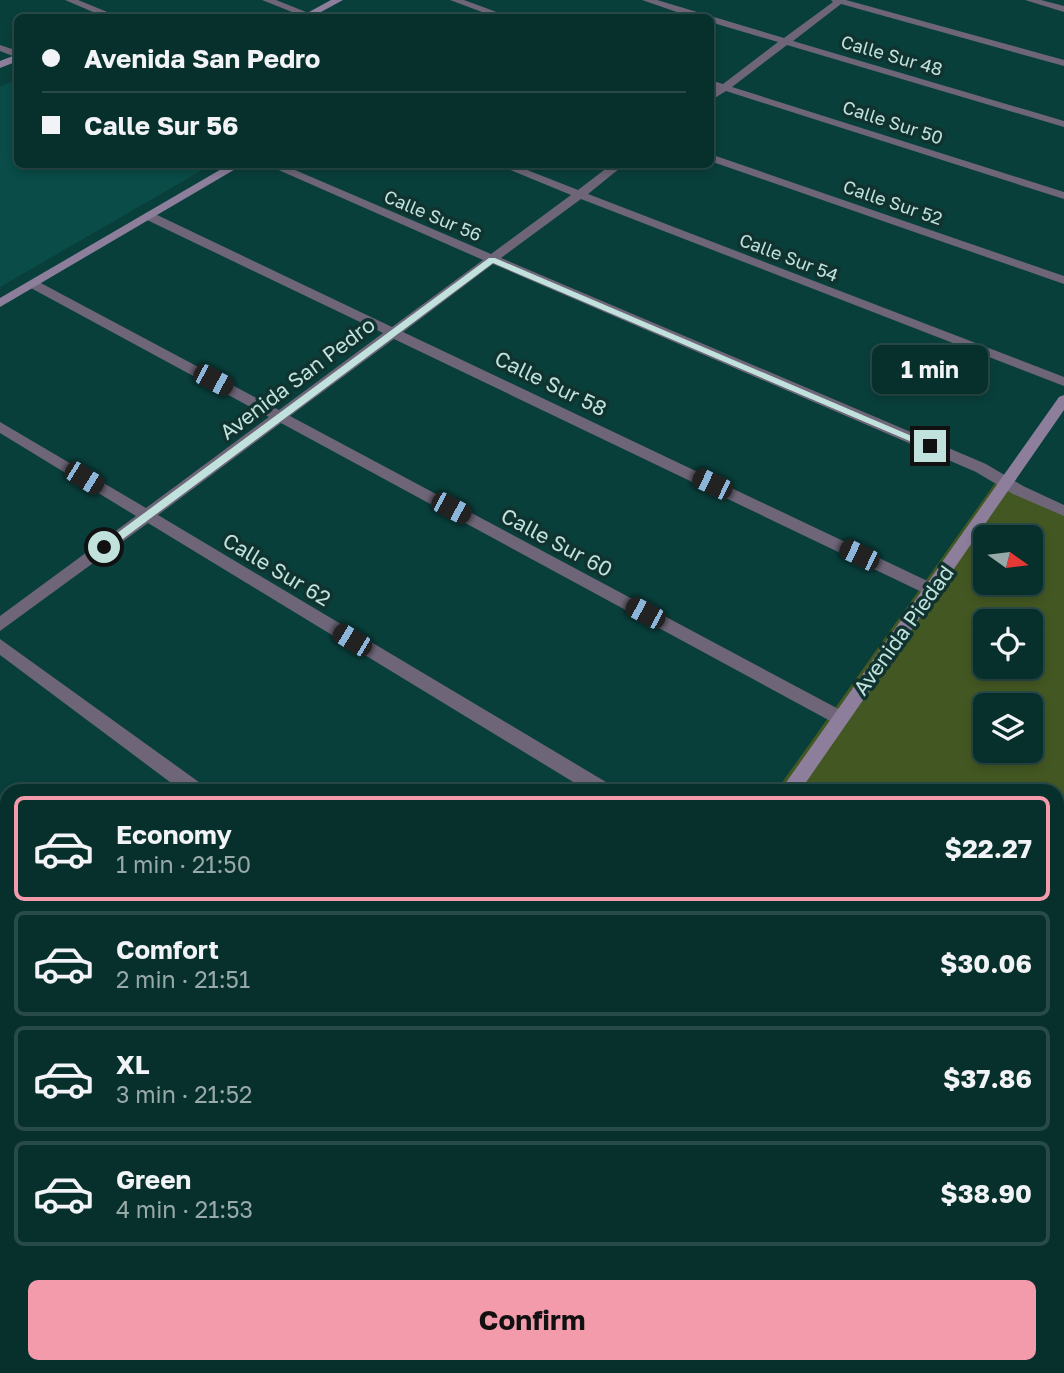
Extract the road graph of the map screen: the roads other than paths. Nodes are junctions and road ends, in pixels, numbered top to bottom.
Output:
1 (70, 0) edge
2 (267, 0) edge
3 (338, 0) edge
4 (455, 0) edge
5 (647, 0) edge
6 (839, 0) edge
7 (1030, 0) edge
8 (1064, 9) edge
9 (105, 14) edge
10 (304, 14) edge
11 (313, 14) edge
12 (497, 14) edge
13 (692, 14) edge
14 (714, 20) edge
15 (785, 41) junction
16 (1064, 63) edge
17 (714, 84) edge
18 (725, 87) junction
19 (714, 95) edge
20 (1064, 124) edge
21 (714, 158) edge
22 (232, 168) edge
23 (279, 168) edge
24 (511, 168) edge
25 (615, 168) edge
26 (580, 195) junction
27 (1064, 195) edge
28 (149, 216) junction
29 (492, 260) junction
30 (1064, 280) edge
31 (33, 284) junction
32 (0, 303) edge
33 (394, 331) junction
34 (1064, 382) edge
35 (1064, 400) edge
36 (281, 416) junction
37 (0, 427) edge
38 (1005, 482) junction
39 (1064, 511) edge
40 (146, 516) junction
41 (932, 590) junction
42 (0, 625) edge
43 (0, 646) edge
44 (840, 718) junction
45 (187, 784) edge
46 (592, 784) edge
47 (794, 784) edge

1 - 9 street
2 - 10 street
3 - 11 street
4 - 12 street
5 - 13 street
6 - 15 street
6 - 16 street
7 - 8 street
14 - 15 street, Calle Sur 48
15 - 18 street
15 - 20 street, Calle Sur 48
17 - 18 street, Calle Sur 50
18 - 19 street
18 - 27 street, Calle Sur 50
21 - 30 street, Calle Sur 52
22 - 28 street
23 - 29 street, Calle Sur 56
24 - 26 street, Calle Sur 54
25 - 26 street, Avenida San Pedro
26 - 29 street, Avenida San Pedro
26 - 34 street, Calle Sur 54
28 - 31 street
28 - 33 street, Calle Sur 58
29 - 33 street, Avenida San Pedro
29 - 38 street, Calle Sur 56
31 - 32 street
31 - 36 street, Calle Sur 60
33 - 36 street, Avenida San Pedro
33 - 41 street, Calle Sur 58
35 - 38 street, Avenida Piedad
36 - 40 street, Avenida San Pedro
36 - 44 street, Calle Sur 60
37 - 40 street, Calle Sur 62
38 - 39 street, Calle Sur 56
38 - 41 street, Avenida Piedad
40 - 42 street, Avenida San Pedro
40 - 46 street, Calle Sur 62
41 - 44 street, Avenida Piedad
43 - 45 street
44 - 47 street, Avenida Piedad

